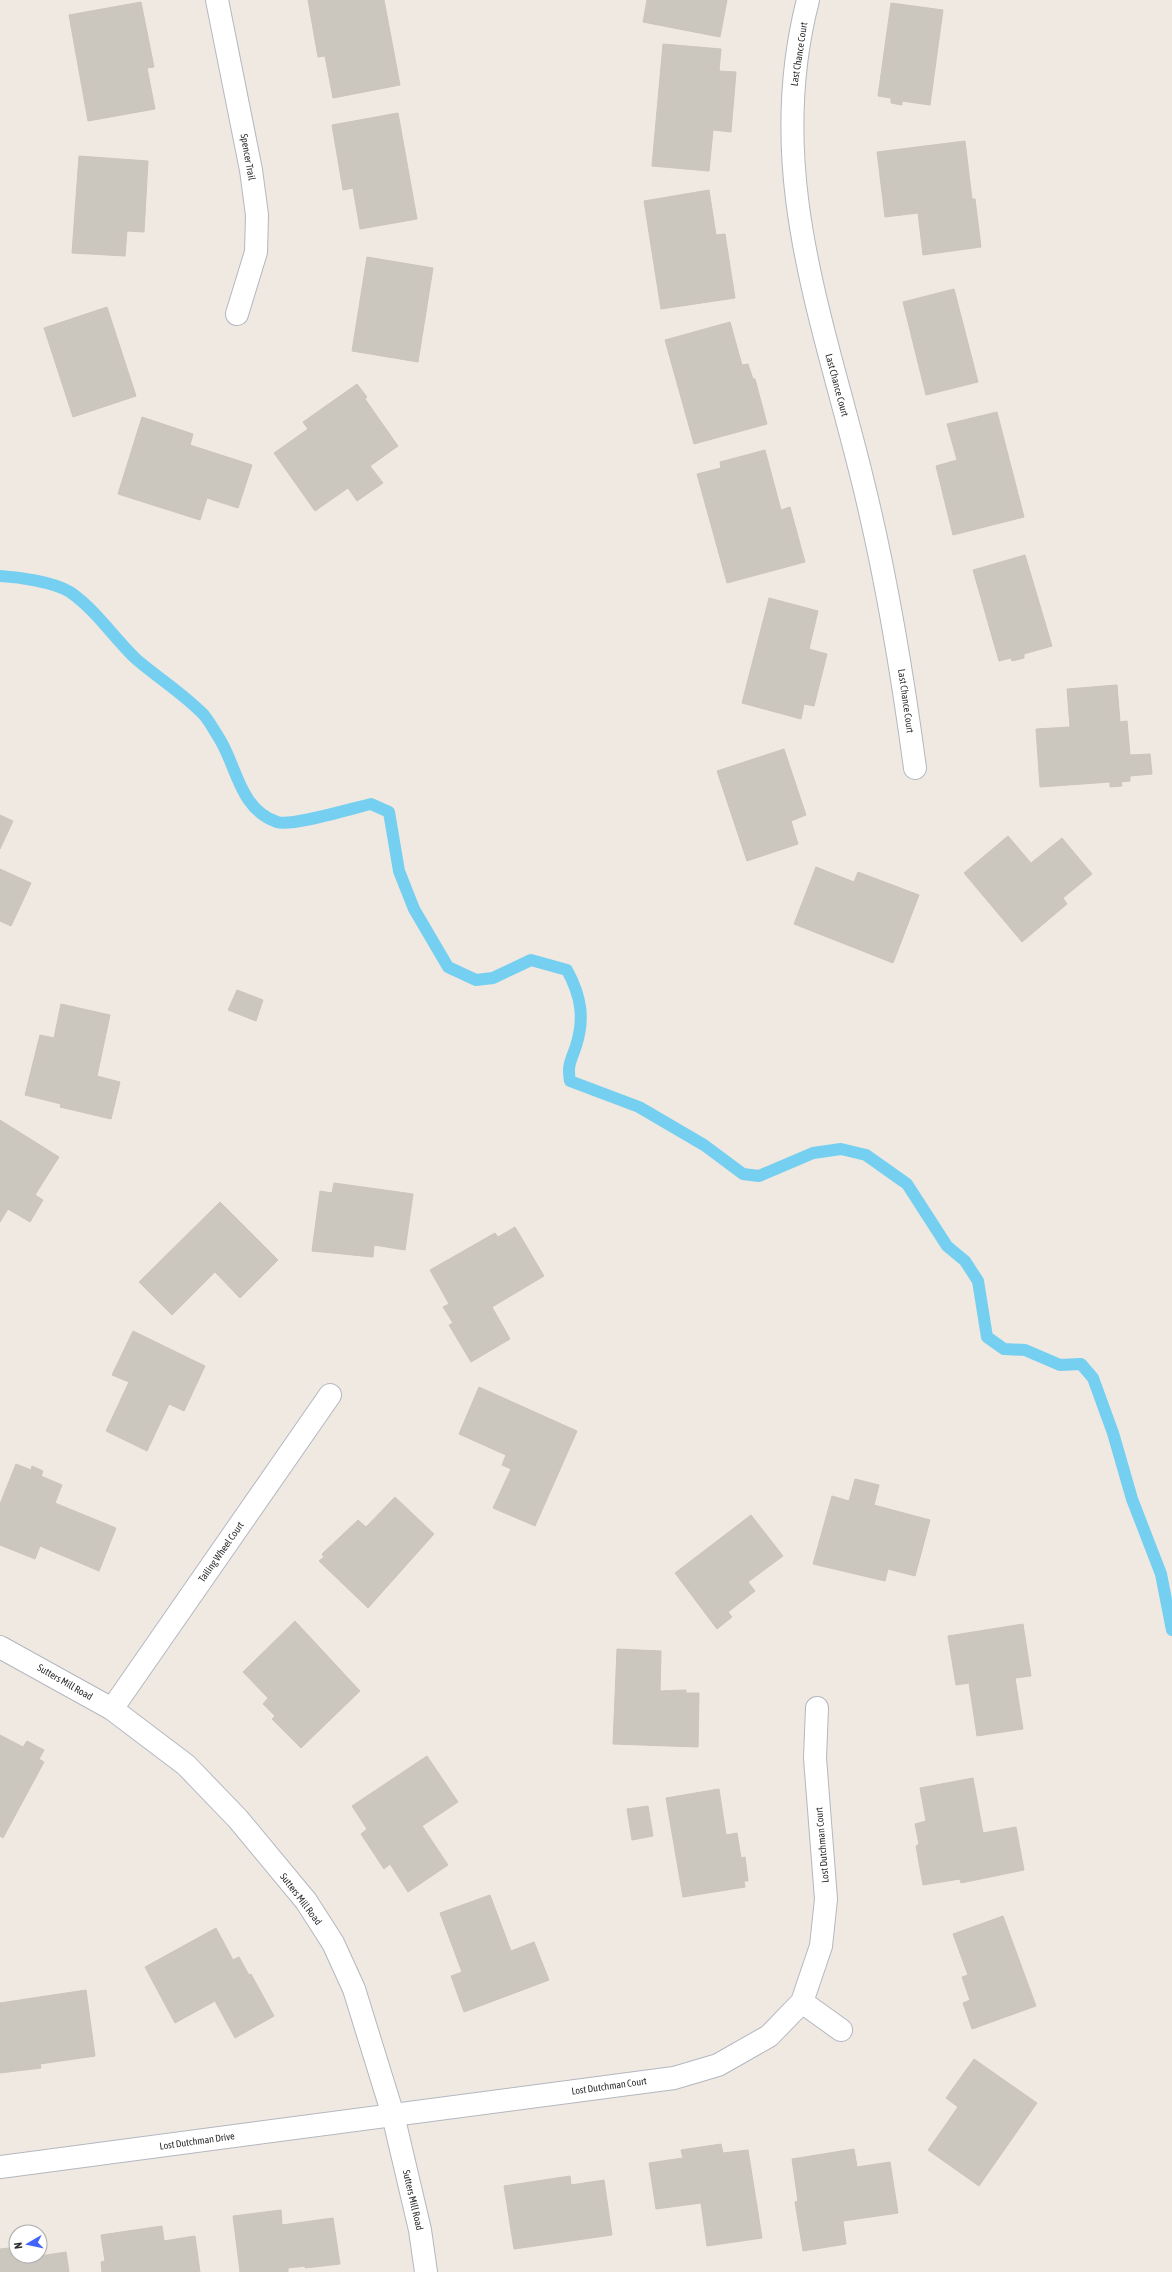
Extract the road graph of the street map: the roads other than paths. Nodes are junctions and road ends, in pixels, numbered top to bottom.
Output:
1 (217, 0) edge
2 (808, 0) edge
3 (237, 314) dead end
4 (916, 768) dead end
5 (330, 1395) dead end
6 (0, 1647) edge
7 (817, 1708) dead end
8 (112, 1709) junction
9 (802, 2002) junction
10 (841, 2030) dead end
11 (393, 2115) junction
12 (0, 2167) edge
13 (426, 2272) edge

1 - 3 street, Spencer Trail
2 - 4 street, Last Chance Court
5 - 8 street, Tailing Wheel Court
6 - 8 street, Sutters Mill Road
7 - 9 street, Lost Dutchman Court
8 - 11 street, Sutters Mill Road
9 - 10 street
9 - 11 street, Lost Dutchman Court
11 - 12 street, Lost Dutchman Drive
11 - 13 street, Sutters Mill Road

